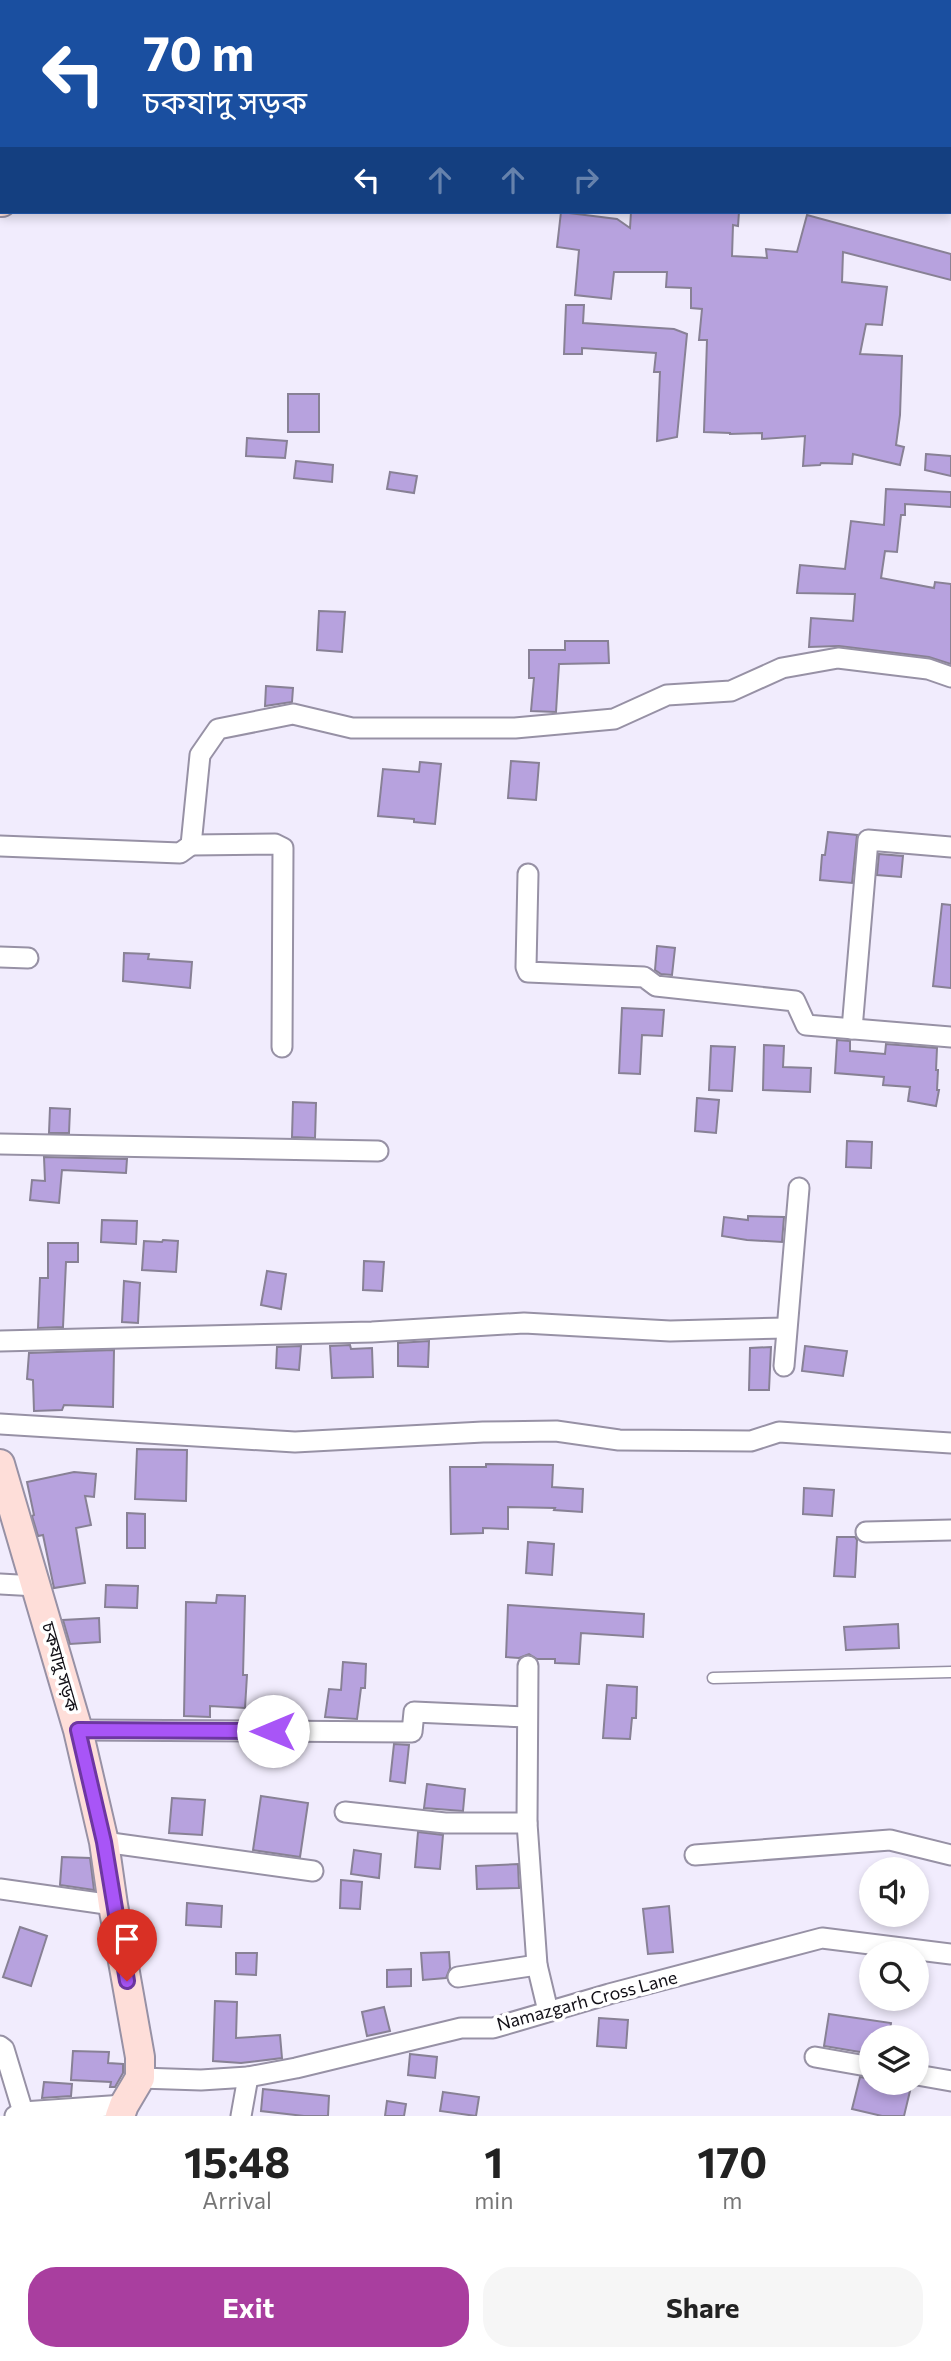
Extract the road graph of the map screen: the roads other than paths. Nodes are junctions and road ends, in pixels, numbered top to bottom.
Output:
1 (951, 677) edge
2 (191, 845) junction
3 (0, 846) edge
4 (951, 847) edge
5 (528, 874) dead end
6 (0, 957) edge
7 (28, 958) dead end
8 (852, 1029) junction
9 (951, 1037) edge
10 (282, 1047) dead end
11 (0, 1144) edge
12 (378, 1151) dead end
13 (799, 1188) dead end
14 (786, 1328) junction
15 (0, 1341) edge
16 (784, 1366) dead end
17 (0, 1423) edge
18 (951, 1443) edge
19 (0, 1464) edge
20 (951, 1530) edge
21 (866, 1532) dead end
22 (0, 1584) edge
23 (37, 1586) junction
24 (528, 1666) dead end
25 (951, 1672) edge
26 (713, 1678) dead end
27 (527, 1717) junction
28 (78, 1730) junction
29 (345, 1812) dead end
30 (527, 1823) junction
31 (104, 1842) junction
32 (695, 1855) dead end
33 (951, 1855) edge
34 (313, 1871) dead end
35 (0, 1888) edge
36 (113, 1905) junction
37 (951, 1954) edge
38 (537, 1965) junction
39 (457, 1977) dead end
40 (548, 2011) junction
41 (0, 2046) edge
42 (815, 2057) dead end
43 (859, 2065) edge
44 (248, 2077) junction
45 (929, 2077) edge
46 (139, 2078) junction
47 (951, 2081) edge
48 (122, 2110) edge
49 (19, 2114) edge
50 (241, 2116) edge

1 - 2 street
2 - 3 street
2 - 10 street
4 - 8 street
5 - 8 street
6 - 7 street
8 - 9 street
11 - 12 street
13 - 14 street
14 - 15 street
14 - 16 street
17 - 18 street
19 - 23 street, চকযাদু সড়ক
20 - 21 street
22 - 23 street
23 - 28 street, চকযাদু সড়ক
24 - 27 street
25 - 26 lane
27 - 28 street
27 - 30 street
28 - 31 street, চকযাদু সড়ক
29 - 30 street
30 - 38 street
31 - 34 street
31 - 36 street, চকযাদু সড়ক
32 - 33 street
35 - 36 street
36 - 46 street, চকযাদু সড়ক
37 - 40 street, Namazgarh Cross Lane
38 - 39 street
38 - 40 street
40 - 44 street, Namazgarh Cross Lane
41 - 49 street
42 - 43 street
44 - 46 street, Namazgarh Cross Lane
44 - 50 street
45 - 47 street
46 - 48 street
48 - 49 street

